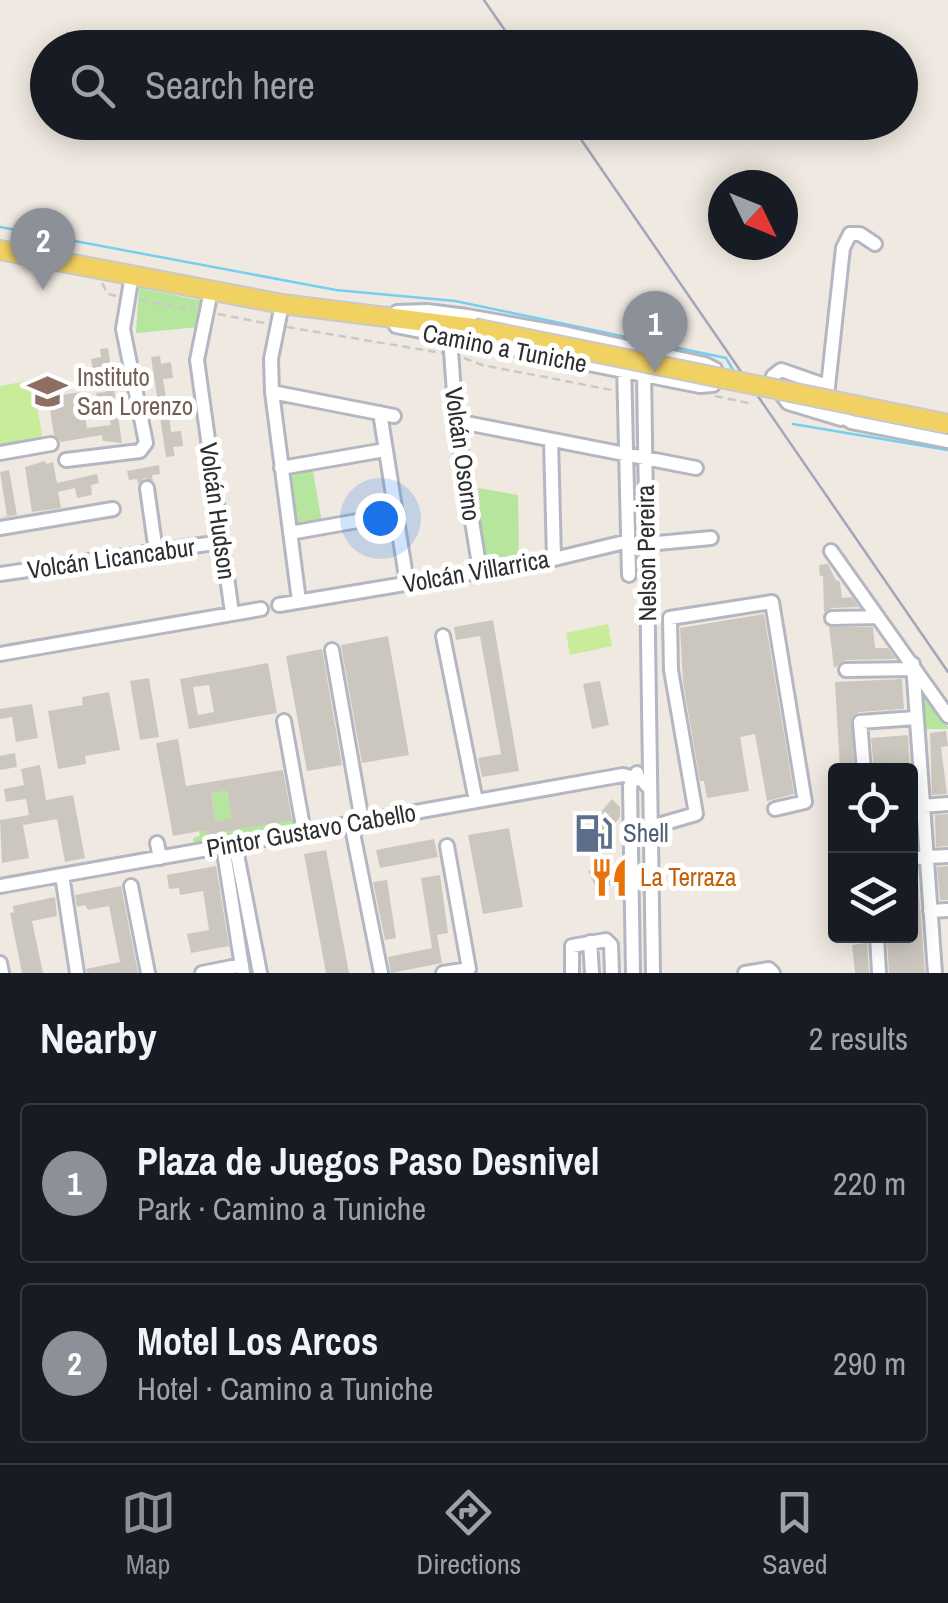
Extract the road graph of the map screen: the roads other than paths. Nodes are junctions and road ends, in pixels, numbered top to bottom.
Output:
1 (875, 244) dead end
2 (0, 250) edge
3 (132, 276) junction
4 (211, 290) junction
5 (282, 304) junction
6 (355, 313) junction
7 (450, 337) junction
8 (625, 346) junction
9 (645, 350) junction
10 (624, 372) junction
11 (644, 376) junction
12 (827, 386) junction
13 (272, 392) junction
14 (456, 421) junction
15 (850, 422) junction
16 (948, 424) edge
17 (551, 440) junction
18 (948, 441) edge
19 (51, 444) dead end
20 (385, 450) junction
21 (0, 453) edge
22 (626, 454) junction
23 (645, 458) junction
24 (66, 460) dead end
25 (281, 468) junction
26 (696, 468) dead end
27 (147, 488) dead end
28 (113, 509) dead end
29 (397, 514) junction
30 (0, 528) edge
31 (290, 533) junction
32 (711, 538) dead end
33 (629, 541) junction
34 (221, 542) junction
35 (647, 550) junction
36 (156, 552) junction
37 (830, 552) dead end
38 (554, 559) junction
39 (480, 571) junction
40 (0, 574) edge
41 (630, 575) dead end
42 (407, 583) junction
43 (299, 601) junction
44 (279, 604) dead end
45 (262, 609) dead end
46 (232, 614) junction
47 (878, 617) junction
48 (832, 618) dead end
49 (443, 636) dead end
50 (332, 650) dead end
51 (0, 654) edge
52 (913, 666) junction
53 (846, 670) dead end
54 (944, 711) edge
55 (916, 714) junction
56 (284, 721) dead end
57 (649, 756) junction
58 (863, 763) edge
59 (628, 776) junction
60 (650, 789) junction
61 (476, 801) junction
62 (948, 804) edge
63 (923, 806) junction
64 (775, 809) dead end
65 (630, 816) junction
66 (650, 821) junction
67 (357, 822) junction
68 (304, 832) junction
69 (157, 843) dead end
70 (630, 844) junction
71 (230, 845) junction
72 (447, 846) dead end
73 (652, 846) junction
74 (948, 856) edge
75 (926, 857) junction
76 (160, 858) junction
77 (918, 858) edge
78 (62, 875) junction
79 (0, 886) edge
80 (131, 886) dead end
81 (948, 910) edge
82 (930, 911) junction
83 (653, 932) junction
84 (632, 933) junction
85 (590, 942) junction
86 (878, 943) edge
87 (0, 964) edge
88 (939, 966) edge
89 (243, 969) edge
90 (2, 973) edge
91 (77, 973) edge
92 (148, 973) edge
93 (202, 973) edge
94 (260, 973) edge
95 (381, 973) edge
96 (443, 973) edge
97 (572, 973) edge
98 (592, 973) edge
99 (612, 973) edge
100 (634, 973) edge
101 (654, 973) edge
102 (745, 973) edge
103 (773, 973) edge
104 (880, 973) edge

1 - 12 street
2 - 3 main road, Camino a Tuniche
3 - 4 main road, Camino a Tuniche
3 - 24 street
4 - 5 main road, Camino a Tuniche
4 - 34 street, Volcán Hudson
5 - 6 main road, Camino a Tuniche
5 - 13 street
6 - 7 street, Camino a Tuniche
6 - 8 street, Camino a Tuniche
6 - 16 main road, Camino a Tuniche, bridge
7 - 10 street, Camino a Tuniche
7 - 14 street, Volcán Osorno
8 - 9 street, Camino a Tuniche
8 - 10 street, Nelson Pereira
9 - 11 street, Nelson Pereira
9 - 11 street, Camino a Tuniche
10 - 11 street, Camino a Tuniche
10 - 22 street, Nelson Pereira
11 - 23 street, Nelson Pereira
12 - 15 street
12 - 15 street
13 - 20 street
13 - 25 street
14 - 17 street
14 - 39 street, Volcán Osorno
15 - 18 street
17 - 22 street
17 - 38 street
19 - 21 street
20 - 25 street
20 - 29 street
22 - 23 street
22 - 33 street, Nelson Pereira
23 - 26 street
23 - 35 street, Nelson Pereira
25 - 31 street
27 - 36 street
28 - 30 street
29 - 31 street
29 - 42 street
31 - 43 street
32 - 35 street
33 - 35 street
33 - 38 street, Volcán Villarrica
33 - 41 street, Nelson Pereira
34 - 36 street, Volcán Licancabur
34 - 46 street, Volcán Hudson
35 - 57 street, Nelson Pereira
36 - 40 street, Volcán Licancabur
37 - 47 street
38 - 39 street, Volcán Villarrica
39 - 42 street, Volcán Villarrica
42 - 43 street, Volcán Villarrica
43 - 44 street, Volcán Villarrica
45 - 46 street
46 - 51 street
47 - 48 street
47 - 52 street
49 - 61 street
50 - 67 street
52 - 53 street
52 - 54 street
52 - 55 street
54 - 55 street
55 - 58 street
55 - 63 street
56 - 68 street
57 - 59 street
57 - 60 street, Nelson Pereira
59 - 60 street
59 - 61 street, Pintor Gustavo Cabello
59 - 65 street
60 - 66 street, Nelson Pereira
61 - 67 street, Pintor Gustavo Cabello
62 - 63 street
63 - 75 street
64 - 66 street
65 - 66 street
65 - 70 street
66 - 73 street, Nelson Pereira
67 - 68 street, Pintor Gustavo Cabello
67 - 95 street
68 - 71 street, Pintor Gustavo Cabello
69 - 76 street
70 - 73 street
70 - 84 street
71 - 76 street, Pintor Gustavo Cabello
71 - 89 street
71 - 94 street
72 - 96 street
73 - 83 street, Nelson Pereira
74 - 75 street
75 - 77 street
75 - 82 street
76 - 78 street, Pintor Gustavo Cabello
78 - 79 street, Pintor Gustavo Cabello
78 - 91 street
80 - 92 street
81 - 82 street
82 - 88 street
83 - 84 street
83 - 101 street, Nelson Pereira
84 - 100 street
85 - 97 street
85 - 98 street
85 - 99 street
86 - 104 street
87 - 90 street
89 - 93 street
102 - 103 street

